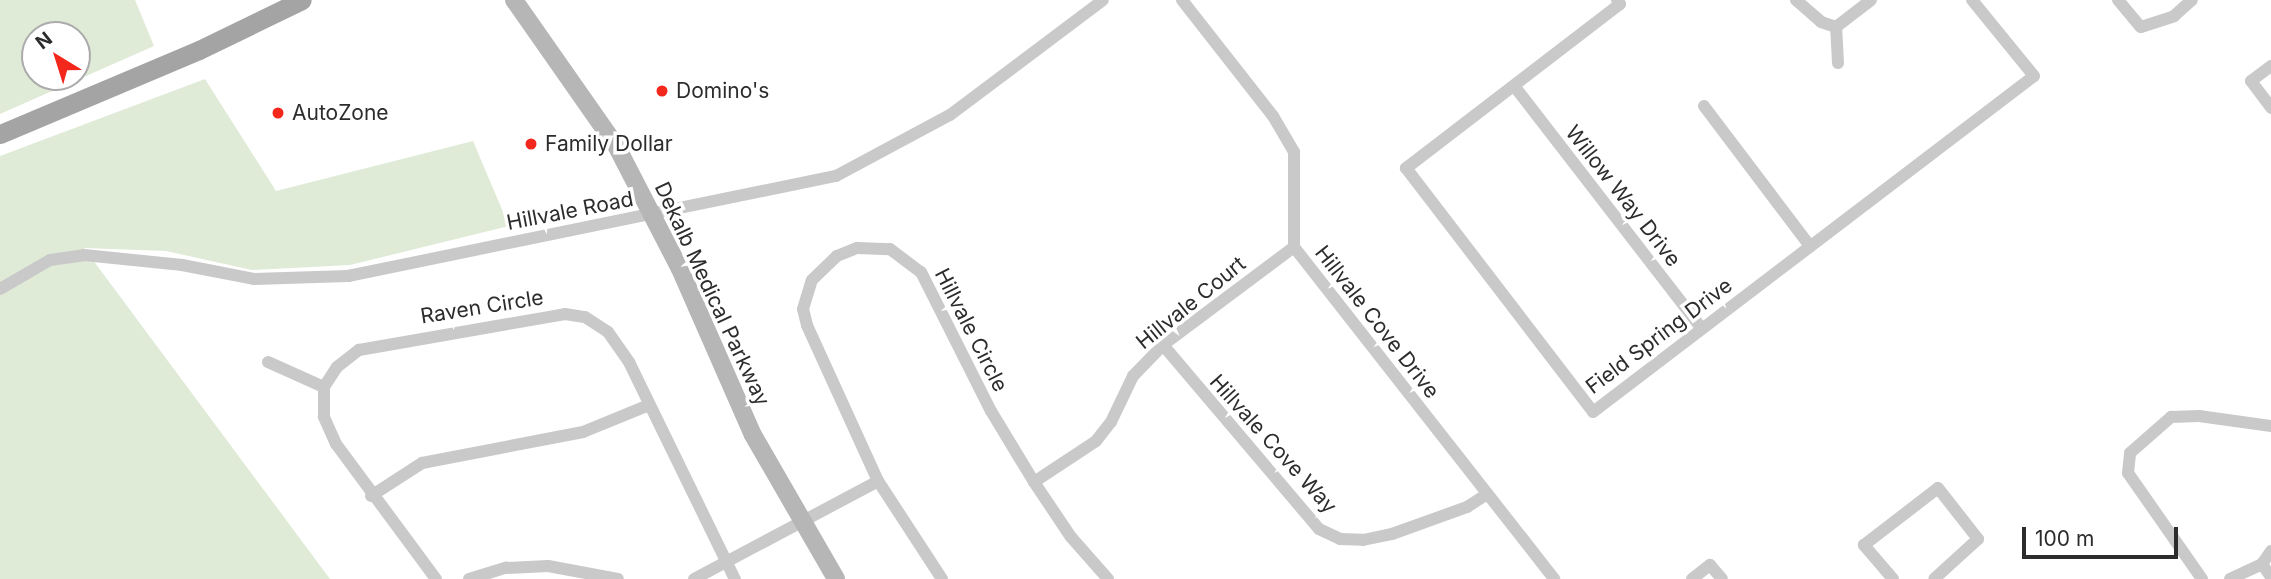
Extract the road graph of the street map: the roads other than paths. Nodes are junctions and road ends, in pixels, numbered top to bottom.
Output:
1 (302, 0) edge
2 (514, 0) edge
3 (1103, 0) edge
4 (1182, 0) edge
5 (1617, 0) edge
6 (1796, 0) edge
7 (1871, 0) edge
8 (1972, 0) edge
9 (2118, 0) edge
10 (2192, 0) edge
11 (1836, 27) junction
12 (1838, 63) dead end
13 (2271, 66) edge
14 (1515, 87) junction
15 (1704, 106) dead end
16 (2271, 108) edge
17 (0, 134) edge
18 (651, 215) junction
19 (1810, 246) junction
20 (1294, 247) junction
21 (0, 289) edge
22 (1701, 328) junction
23 (1163, 345) junction
24 (268, 362) dead end
25 (324, 387) junction
26 (649, 405) junction
27 (2271, 426) edge
28 (878, 481) junction
29 (1034, 482) junction
30 (1487, 494) junction
31 (371, 496) junction
32 (800, 522) junction
33 (2271, 551) edge
34 (726, 563) junction
35 (2262, 564) junction
36 (1942, 577) edge
37 (2271, 578) edge
38 (436, 579) edge
39 (469, 579) edge
40 (618, 579) edge
41 (694, 579) edge
42 (735, 579) edge
43 (836, 579) edge
44 (942, 579) edge
45 (1108, 579) edge
46 (1554, 579) edge
47 (1692, 579) edge
48 (1722, 579) edge
49 (1893, 579) edge
50 (2202, 579) edge
51 (2230, 579) edge

1 - 17 main road
2 - 18 main road, Dekalb Medical Parkway
3 - 18 street, Hillvale Road
4 - 20 street, Hillvale Cove Drive
5 - 14 street, Field Spring Drive
6 - 11 street
7 - 11 street
8 - 19 street, Field Spring Drive
9 - 10 street
11 - 12 street
13 - 16 street
14 - 22 street, Willow Way Drive
14 - 22 street, Field Spring Drive
15 - 19 street
18 - 21 street, Hillvale Road
18 - 32 main road, Dekalb Medical Parkway
19 - 22 street, Field Spring Drive
20 - 23 street, Hillvale Court
20 - 30 street, Hillvale Cove Drive
23 - 29 street, Hillvale Court
23 - 30 street, Hillvale Cove Way
24 - 25 street
25 - 26 street, Raven Circle
25 - 31 street
26 - 31 street
26 - 34 street, Raven Circle
27 - 50 street
28 - 29 street, Hillvale Circle
28 - 32 street
28 - 44 street, Hillvale Circle
29 - 45 street, Hillvale Circle
30 - 46 street, Hillvale Cove Drive
31 - 38 street
32 - 34 street
32 - 43 main road, Dekalb Medical Parkway
33 - 35 street
34 - 41 street
34 - 42 street, Raven Circle
35 - 37 street
35 - 51 street
36 - 49 street
39 - 40 street
47 - 48 street

